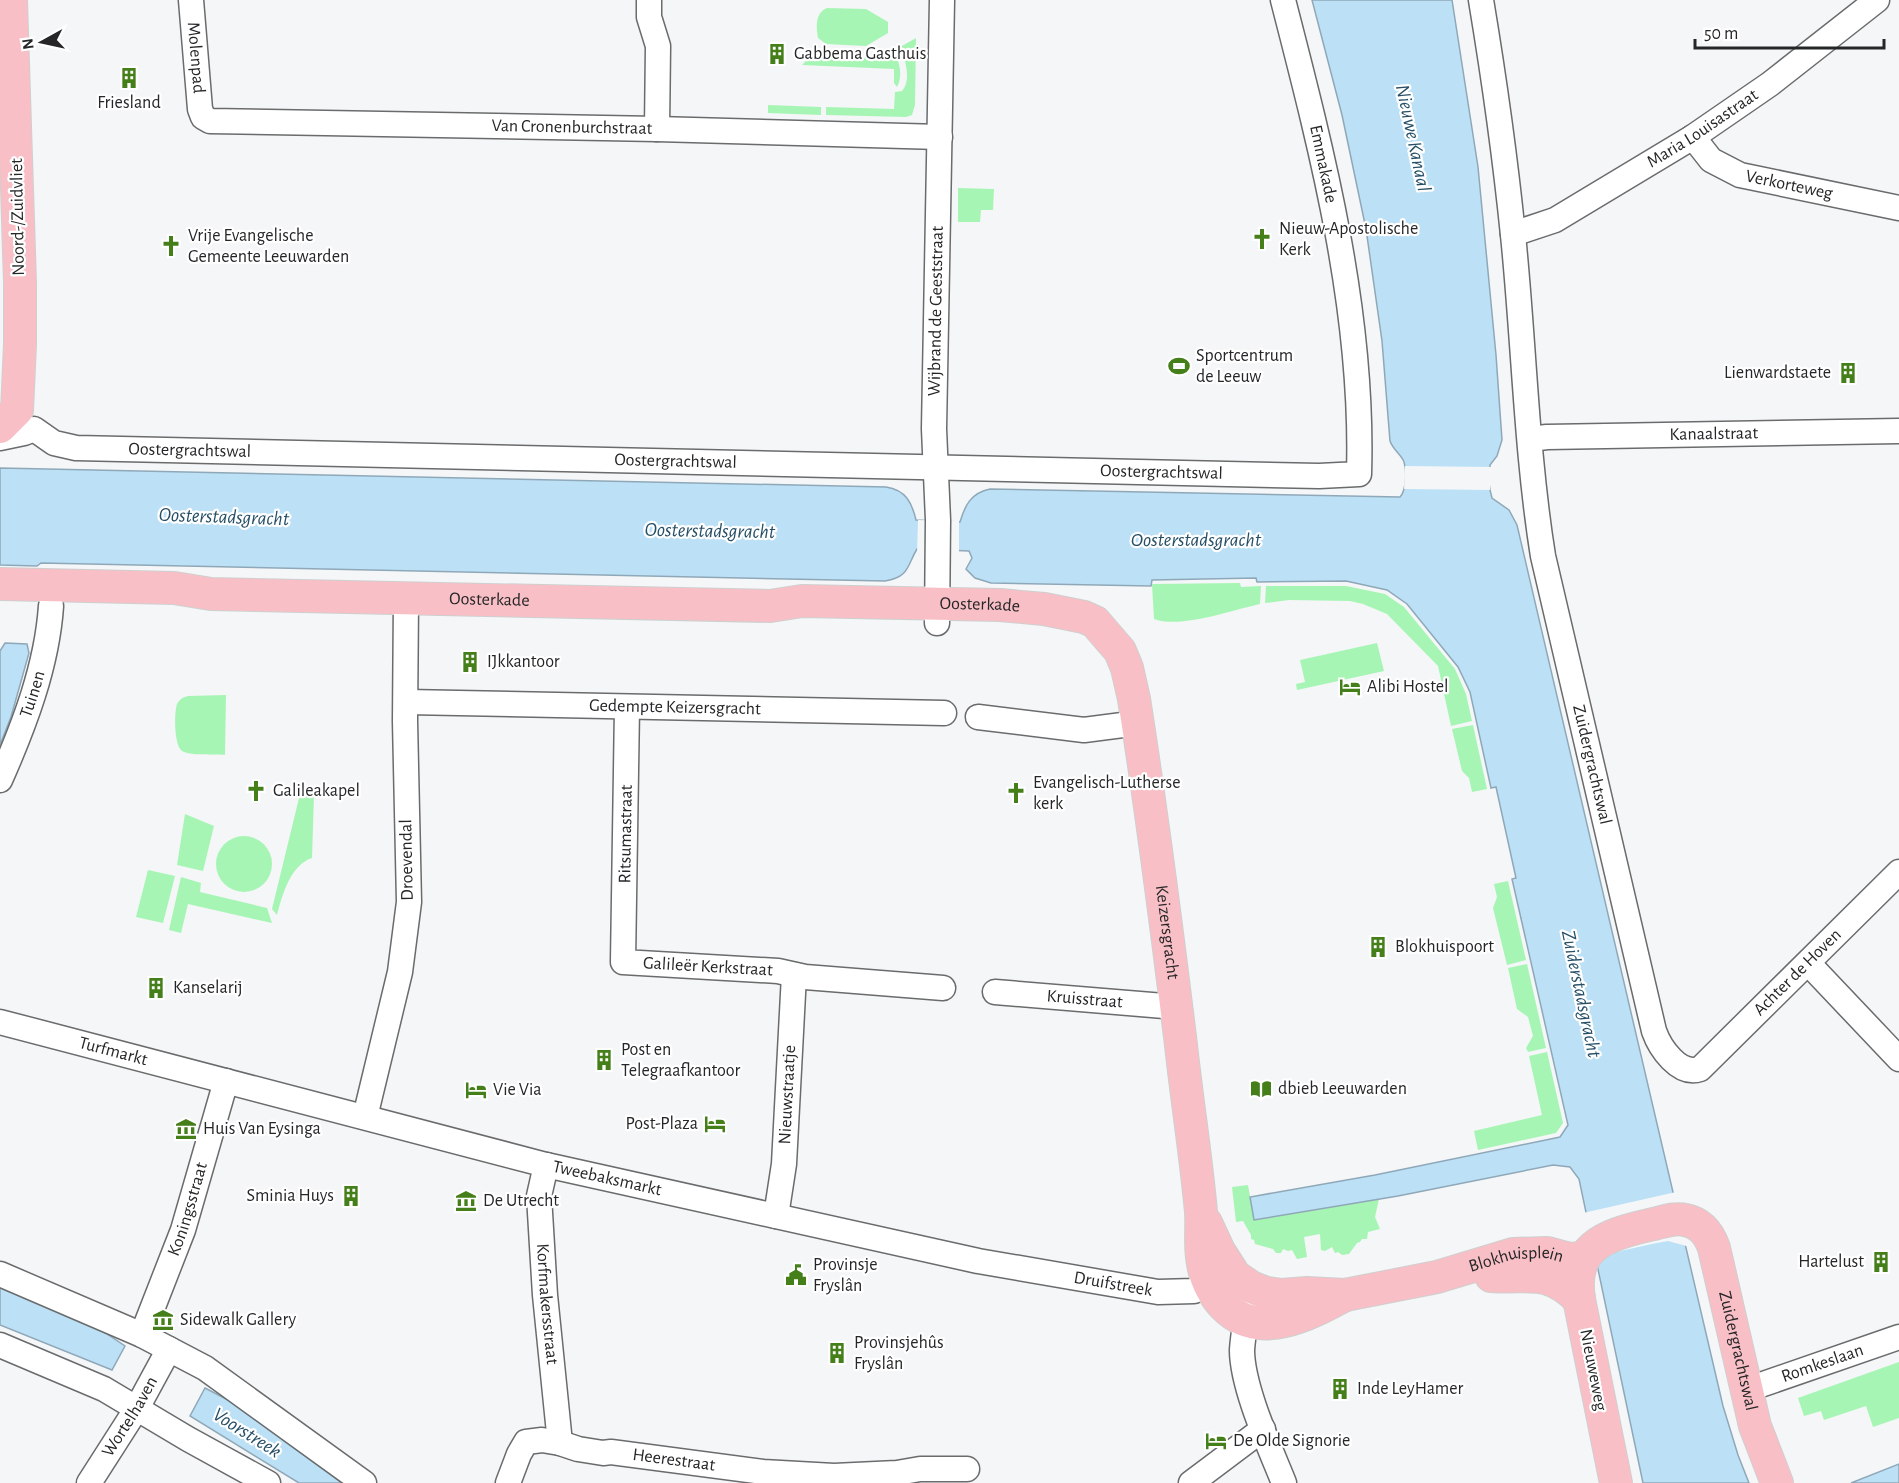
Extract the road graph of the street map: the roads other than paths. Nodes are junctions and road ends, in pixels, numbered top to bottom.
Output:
1 (11, 0) edge
2 (191, 0) edge
3 (649, 0) edge
4 (1282, 0) edge
5 (1481, 0) edge
6 (1877, 0) edge
7 (949, 2) edge
8 (203, 117) joint
9 (657, 129) junction
10 (940, 137) junction
11 (1693, 138) junction
12 (1899, 208) edge
13 (1513, 234) junction
14 (0, 427) edge
15 (1899, 431) edge
16 (0, 438) edge
17 (1530, 440) junction
18 (936, 468) junction
19 (1359, 474) joint
20 (0, 584) edge
21 (210, 594) junction
22 (406, 599) junction
23 (0, 605) edge
24 (51, 606) junction
25 (937, 614) junction
26 (1114, 645) joint
27 (407, 702) junction
28 (627, 707) junction
29 (944, 713) dead end
30 (978, 717) dead end
31 (1138, 723) junction
32 (0, 780) edge
33 (1899, 872) edge
34 (623, 962) joint
35 (1808, 963) junction
36 (794, 975) junction
37 (943, 988) dead end
38 (994, 992) dead end
39 (1176, 1007) junction
40 (0, 1022) edge
41 (1899, 1059) edge
42 (1694, 1071) joint
43 (225, 1081) junction
44 (365, 1117) junction
45 (546, 1165) junction
46 (776, 1216) junction
47 (1584, 1258) junction
48 (993, 1263) joint
49 (0, 1274) edge
50 (1450, 1274) junction
51 (1229, 1279) junction
52 (1345, 1295) junction
53 (1579, 1299) junction
54 (1246, 1319) junction
55 (142, 1335) junction
56 (1899, 1337) edge
57 (0, 1345) edge
58 (169, 1349) junction
59 (1746, 1390) junction
60 (137, 1408) junction
61 (1263, 1429) junction
62 (560, 1443) junction
63 (967, 1469) dead end
64 (89, 1483) edge
65 (268, 1483) edge
66 (364, 1483) edge
67 (508, 1483) edge
68 (1191, 1483) edge
69 (1284, 1483) edge
70 (1616, 1483) edge
71 (1777, 1483) edge

1 - 14 main road, Noord-/Zuidvliet
2 - 8 street, Molenpad
3 - 9 street
4 - 19 street, Emmakade
5 - 13 street
6 - 11 street, Maria Louisastraat
7 - 10 street, Wijbrand de Geeststraat
8 - 9 street, Van Cronenburchstraat
9 - 10 street, Van Cronenburchstraat
10 - 18 street, Wijbrand de Geeststraat
11 - 12 street, Verkorteweg
11 - 13 street, Maria Louisastraat
13 - 17 street
15 - 17 street, Kanaalstraat
16 - 18 street, Oostergrachtswal
17 - 42 street, Zuidergrachtswal
18 - 19 street, Oostergrachtswal
18 - 25 street, Wijbrand de Geeststraat
20 - 21 main road, Oosterkade
21 - 22 main road, Oosterkade
21 - 24 main road, Oosterkade
22 - 25 main road, Oosterkade
22 - 27 street, Droevendal
23 - 24 main road, Oosterkade
24 - 32 street, Tuinen
25 - 26 main road, Oosterkade
26 - 31 main road, Keizersgracht
27 - 28 street, Gedempte Keizersgracht
27 - 44 street, Droevendal
28 - 29 street, Gedempte Keizersgracht
28 - 34 street, Ritsumastraat
30 - 31 street
31 - 39 main road, Keizersgracht
33 - 35 street, Achter de Hoven
34 - 36 street, Galileër Kerkstraat
35 - 41 street
35 - 42 street, Achter de Hoven
36 - 37 street
36 - 46 street, Nieuwstraatje
38 - 39 street, Kruisstraat
39 - 51 main road, Keizersgracht
40 - 43 street, Turfmarkt
43 - 44 street, Tweebaksmarkt
43 - 55 street, Koningsstraat
44 - 45 street, Tweebaksmarkt
45 - 46 street, Tweebaksmarkt
45 - 62 street, Korfmakersstraat
46 - 48 street, Tweebaksmarkt
47 - 50 main road, Blokhuisplein
47 - 53 main road, Nieuweweg
47 - 59 main road, Zuidergrachtswal
48 - 51 street, Druifstreek
49 - 55 street
50 - 52 main road, Blokhuisplein
50 - 53 main road, Blokhuisplein
51 - 52 main road, Blokhuisplein
51 - 54 street
51 - 54 main road, Blokhuisplein
52 - 54 main road, Blokhuisplein
53 - 70 main road, Nieuweweg
54 - 61 street
55 - 58 street
56 - 59 street, Romkeslaan
57 - 60 street
58 - 60 street, Wortelhaven
58 - 66 street
59 - 71 main road, Zuidergrachtswal
60 - 64 street, Wortelhaven
60 - 65 street
61 - 68 street
61 - 69 street
62 - 63 street, Heerestraat
62 - 67 street, Heerestraat

